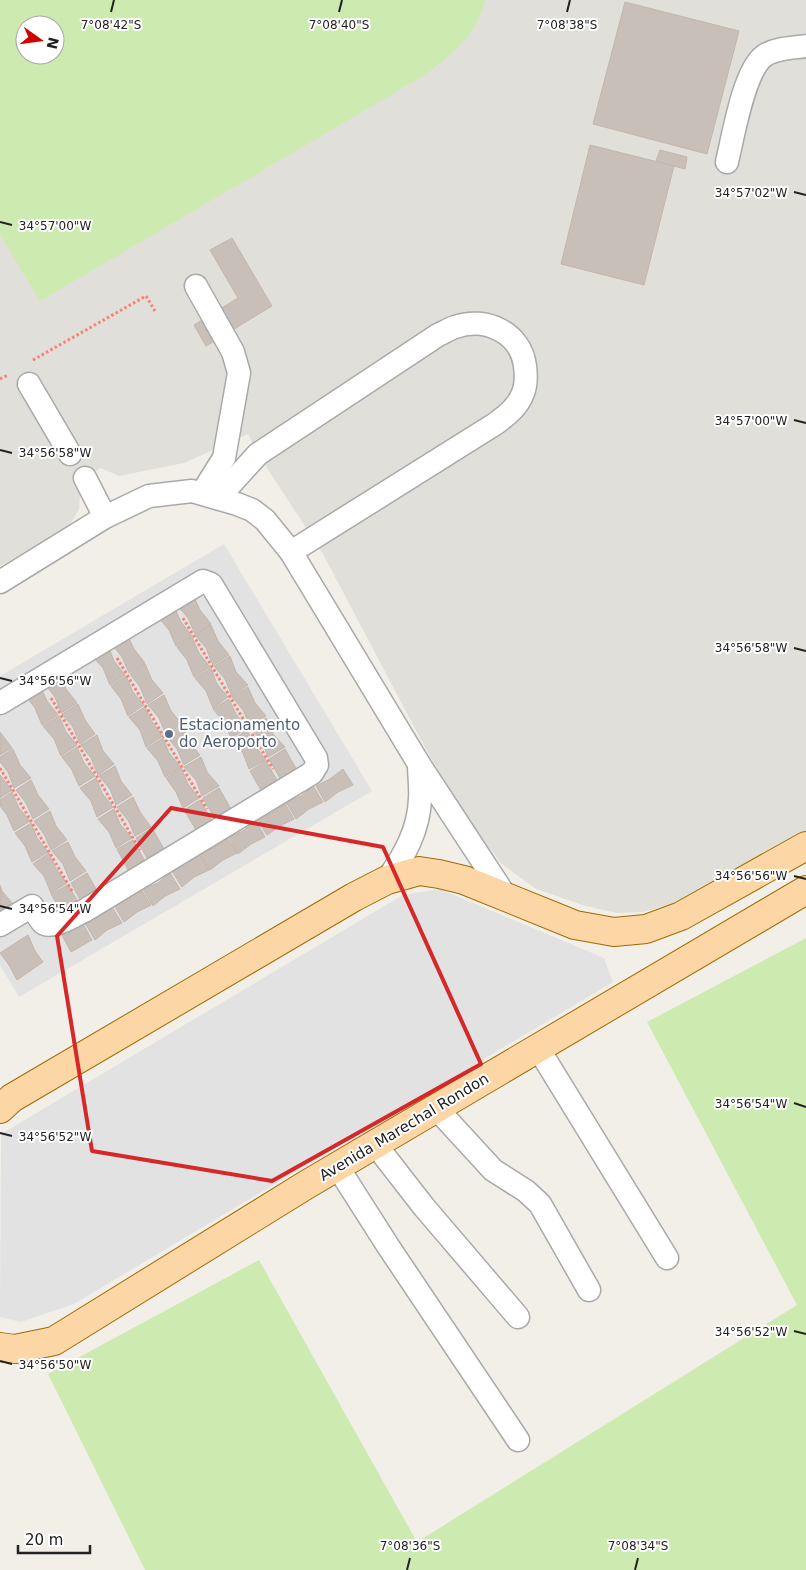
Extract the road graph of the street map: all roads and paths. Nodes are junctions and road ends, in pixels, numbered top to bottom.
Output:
1 (806, 46) edge
2 (727, 162) dead end
3 (196, 286) dead end
4 (155, 311) dead end
5 (9, 374) dead end
6 (28, 374) joint
7 (0, 379) edge
8 (70, 454) dead end
9 (85, 478) dead end
10 (210, 495) junction
11 (105, 518) junction
12 (291, 552) junction
13 (0, 582) edge
14 (172, 599) junction
15 (106, 638) junction
16 (39, 679) junction
17 (0, 703) edge
18 (419, 764) junction
19 (0, 768) edge
20 (285, 789) junction
21 (219, 829) junction
22 (806, 846) edge
23 (152, 870) junction
24 (387, 880) junction
25 (806, 890) edge
26 (506, 897) junction
27 (84, 911) junction
28 (0, 925) edge
29 (538, 1048) junction
30 (4, 1102) edge
31 (436, 1108) junction
32 (375, 1144) junction
33 (337, 1166) junction
34 (667, 1258) dead end
35 (588, 1290) dead end
36 (518, 1317) dead end
37 (0, 1347) edge
38 (518, 1440) dead end

1 - 2 street
3 - 10 street
4 - 6 path
5 - 7 path
6 - 8 street
9 - 11 street
10 - 11 street
10 - 12 street
10 - 12 street
11 - 13 street
12 - 18 street
14 - 15 street
14 - 20 path
14 - 20 street
15 - 16 street
15 - 21 path
16 - 17 street
16 - 23 path
18 - 24 street
18 - 26 street
19 - 27 path
20 - 21 street
21 - 23 street
22 - 26 main road
23 - 27 street
24 - 26 main road
24 - 30 main road
25 - 29 main road, Avenida Marechal Rondon
27 - 28 street
29 - 31 main road, Avenida Marechal Rondon
29 - 34 street
31 - 32 main road, Avenida Marechal Rondon
31 - 35 street
32 - 33 main road, Avenida Marechal Rondon
32 - 36 street
33 - 37 main road, Avenida Marechal Rondon
33 - 38 street

